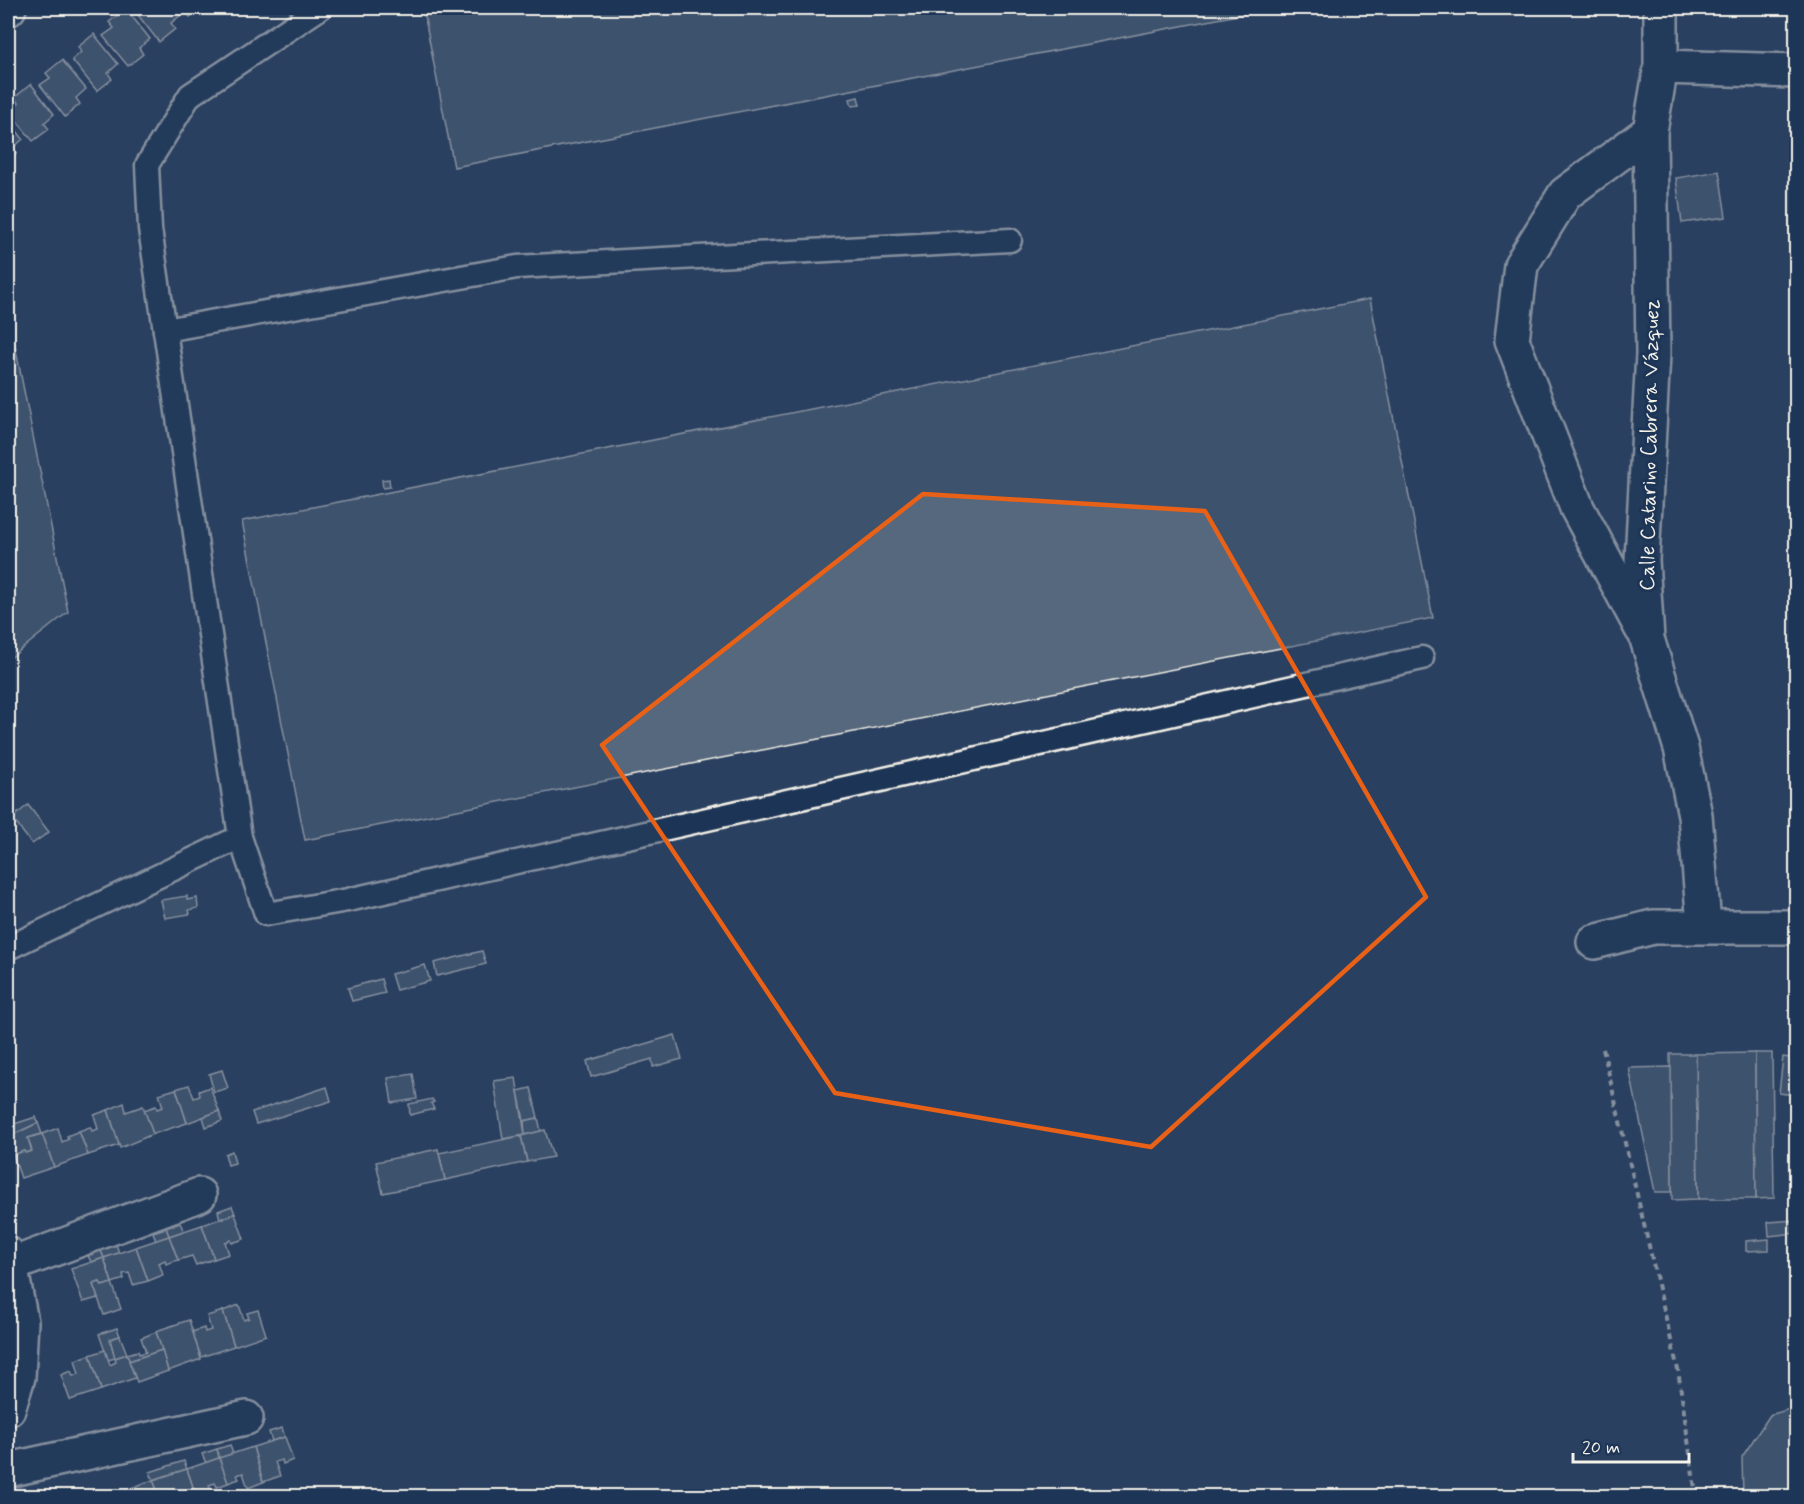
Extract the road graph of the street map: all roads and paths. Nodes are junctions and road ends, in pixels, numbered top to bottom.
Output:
1 (320, 8) edge
2 (1661, 8) edge
3 (1661, 68) junction
4 (1797, 71) edge
5 (1650, 131) junction
6 (1010, 240) dead end
7 (165, 330) junction
8 (1647, 639) junction
9 (1422, 658) dead end
10 (240, 837) junction
11 (1704, 925) junction
12 (1797, 927) edge
13 (1594, 942) dead end
14 (8, 948) edge
15 (1603, 1049) dead end
16 (199, 1195) dead end
17 (9, 1260) edge
18 (8, 1409) edge
19 (246, 1418) dead end
20 (8, 1470) edge
21 (1696, 1497) edge

1 - 7 lane
2 - 3 street, Calle Catarino Cabrera Vázquez
3 - 4 street
3 - 5 street, Calle Catarino Cabrera Vázquez
5 - 8 street, Calle Catarino Cabrera Vázquez
5 - 8 street
6 - 7 lane
7 - 10 lane
8 - 11 street, Calle Catarino Cabrera Vázquez
9 - 10 lane
10 - 14 lane
11 - 12 street
11 - 13 street
15 - 21 path
16 - 17 street
17 - 18 street
19 - 20 street

